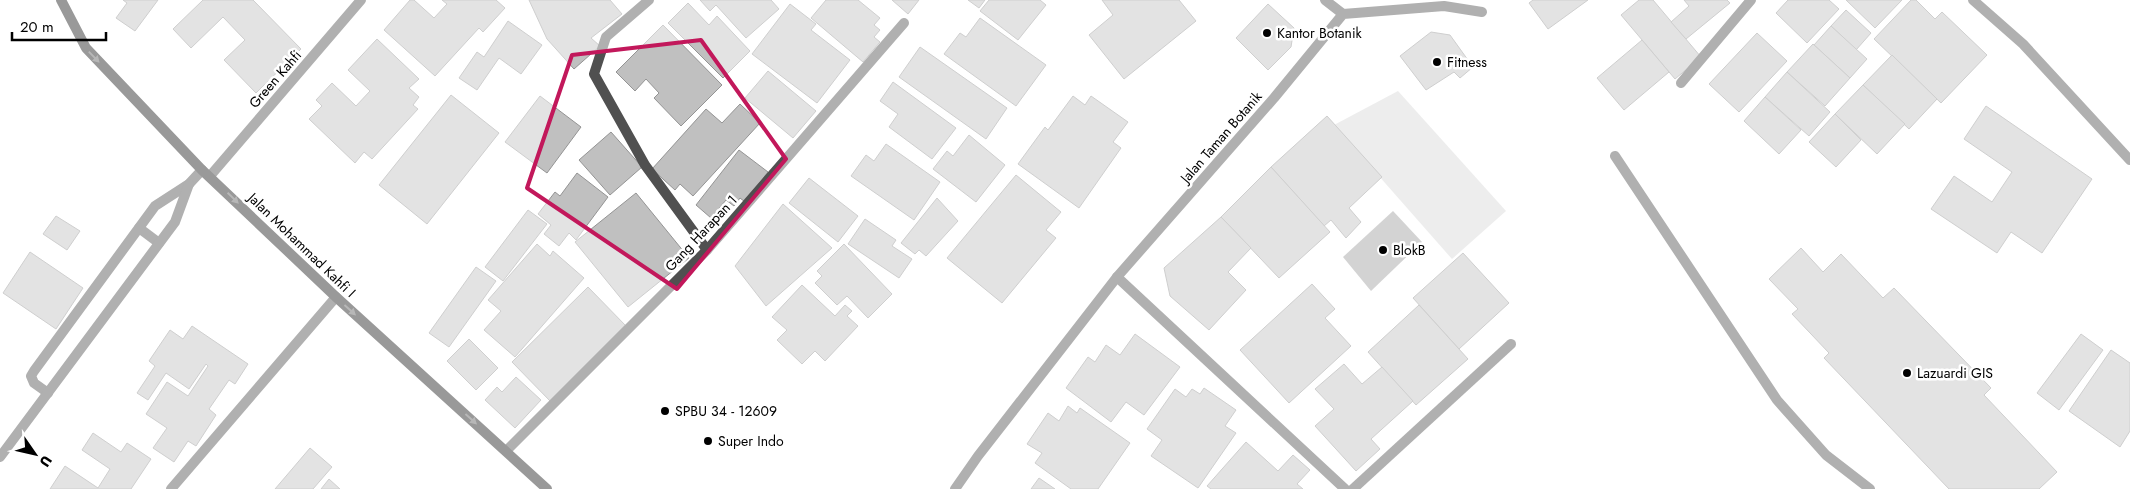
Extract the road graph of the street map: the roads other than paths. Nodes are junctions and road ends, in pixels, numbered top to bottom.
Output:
1 (61, 0) edge
2 (361, 0) edge
3 (649, 0) edge
4 (1325, 0) edge
5 (1751, 0) edge
6 (1973, 0) edge
7 (1482, 12) dead end
8 (1344, 14) junction
9 (904, 24) dead end
10 (1682, 83) dead end
11 (1615, 156) dead end
12 (2130, 160) edge
13 (206, 173) junction
14 (189, 184) junction
15 (139, 228) junction
16 (159, 244) junction
17 (707, 250) junction
18 (1117, 277) junction
19 (336, 297) junction
20 (1511, 344) dead end
21 (48, 393) junction
22 (506, 451) junction
23 (0, 457) edge
24 (171, 489) edge
25 (547, 489) edge
26 (955, 489) edge
27 (1345, 489) edge
28 (1353, 489) edge
29 (1870, 489) edge

1 -> 13 main road, Jalan Mohammad Kahfi I
2 - 13 street, Green Kahfi
3 - 17 street
4 - 8 street
5 - 10 street
6 - 12 street
7 - 8 street
8 - 18 street, Jalan Taman Botanik
9 - 17 street, Gang Harapan 1
11 - 29 street
13 - 14 street, Green Kahfi
13 -> 19 main road, Jalan Mohammad Kahfi I
14 - 15 street
14 - 16 street
15 - 16 street
15 - 21 street
16 - 21 street
17 - 22 street, Gang Harapan 1
18 - 26 street, Jalan Taman Botanik
18 - 27 street
19 -> 22 main road, Jalan Mohammad Kahfi I
19 - 24 street
20 - 28 street
21 - 23 street
22 - 25 main road, Jalan Mohammad Kahfi I

